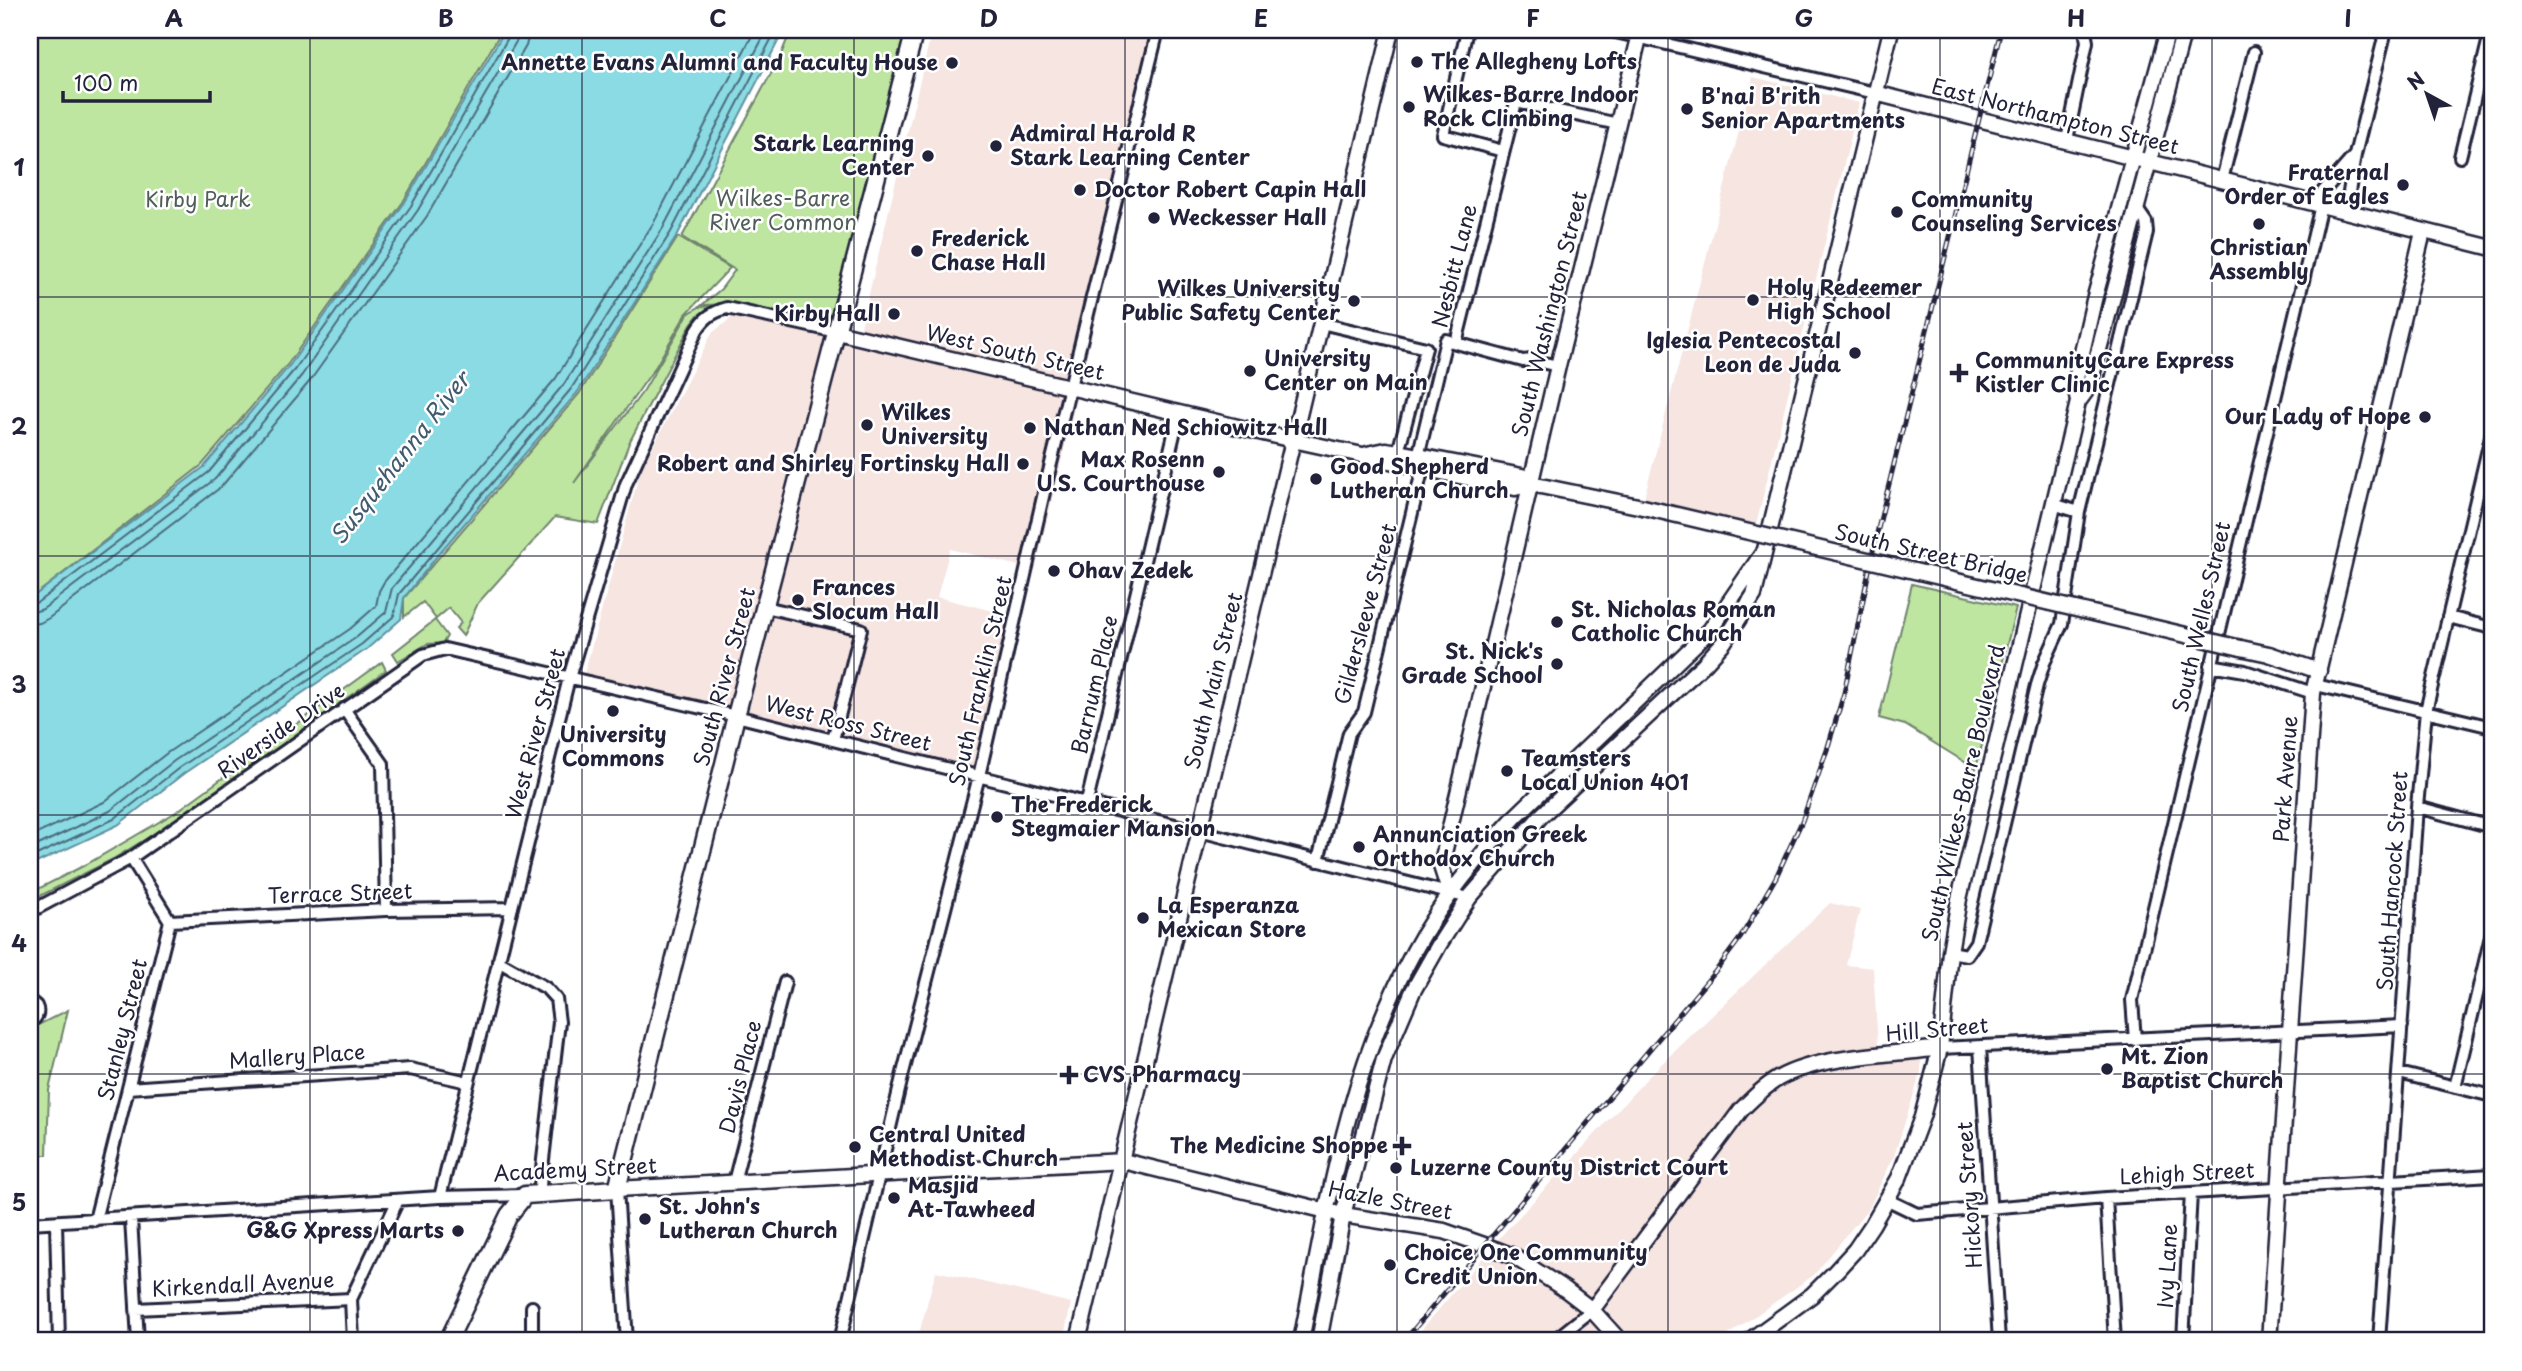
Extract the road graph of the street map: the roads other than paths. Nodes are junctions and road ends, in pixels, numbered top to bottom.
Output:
1 (915, 30) edge
2 (1158, 30) edge
3 (1391, 30) edge
4 (1467, 30) edge
5 (1607, 30) edge
6 (1891, 30) edge
7 (2085, 30) edge
8 (2168, 30) edge
9 (2185, 30) edge
10 (2386, 30) edge
11 (2491, 30) edge
12 (1640, 33) edge
13 (2254, 52) dead end
14 (1875, 93) junction
15 (1618, 124) junction
16 (2067, 140) junction
17 (1503, 151) junction
18 (2355, 155) junction
19 (2132, 157) junction
20 (2460, 157) dead end
21 (2150, 162) junction
22 (2222, 180) junction
23 (2317, 204) junction
24 (2137, 208) junction
25 (2346, 211) junction
26 (2423, 232) junction
27 (2492, 248) edge
28 (2114, 287) junction
29 (2132, 297) junction
30 (727, 308) joint
31 (1321, 323) junction
32 (837, 332) junction
33 (1456, 343) junction
34 (1558, 366) junction
35 (1071, 388) junction
36 (2078, 401) junction
37 (1179, 413) junction
38 (2492, 432) edge
39 (1293, 440) junction
40 (1398, 452) junction
41 (1366, 454) junction
42 (1420, 462) junction
43 (1531, 484) junction
44 (2053, 504) junction
45 (2079, 512) junction
46 (1763, 553) junction
47 (765, 607) junction
48 (2448, 617) junction
49 (2492, 628) edge
50 (2210, 666) junction
51 (569, 678) junction
52 (2316, 683) junction
53 (345, 709) junction
54 (2426, 711) junction
55 (736, 716) junction
56 (2492, 727) edge
57 (833, 740) junction
58 (979, 776) junction
59 (1087, 802) junction
60 (2417, 807) junction
61 (2492, 827) edge
62 (1199, 830) junction
63 (131, 858) junction
64 (1318, 861) junction
65 (1450, 894) junction
66 (1469, 898) junction
67 (512, 908) junction
68 (386, 910) junction
69 (30, 912) edge
70 (170, 921) junction
71 (2492, 932) edge
72 (1950, 952) junction
73 (498, 961) junction
74 (785, 982) dead end
75 (30, 1001) edge
76 (30, 1021) edge
77 (2402, 1026) junction
78 (2290, 1032) junction
79 (2135, 1040) junction
80 (1980, 1046) junction
81 (1940, 1048) junction
82 (2399, 1073) junction
83 (468, 1082) junction
84 (2455, 1087) junction
85 (128, 1088) junction
86 (2492, 1096) edge
87 (1123, 1161) junction
88 (879, 1175) junction
89 (2492, 1175) edge
90 (2391, 1180) junction
91 (734, 1182) junction
92 (2279, 1188) junction
93 (617, 1189) junction
94 (2191, 1193) junction
95 (532, 1195) junction
96 (440, 1197) junction
97 (2106, 1198) junction
98 (398, 1200) junction
99 (1888, 1200) junction
100 (1990, 1209) junction
101 (1325, 1210) junction
102 (1343, 1214) junction
103 (131, 1218) junction
104 (95, 1220) junction
105 (56, 1222) junction
106 (30, 1223) edge
107 (351, 1299) junction
108 (532, 1307) dead end
109 (136, 1309) junction
110 (1592, 1310) junction
111 (59, 1341) edge
112 (138, 1341) edge
113 (353, 1341) edge
114 (448, 1341) edge
115 (532, 1341) edge
116 (627, 1341) edge
117 (840, 1341) edge
118 (1078, 1341) edge
119 (1301, 1341) edge
120 (1319, 1341) edge
121 (1553, 1341) edge
122 (1620, 1341) edge
123 (1749, 1341) edge
124 (1999, 1341) edge
125 (2115, 1341) edge
126 (2183, 1341) edge
127 (2269, 1341) edge
128 (2379, 1341) edge

1 - 32 main road, South River Street
2 - 35 street, South Franklin Street
3 - 31 main road, South Main Street
4 - 17 street
5 - 12 street, East Northampton Street
6 - 14 main road
7 - 16 street
8 - 19 main road, South Wilkes-Barre Boulevard
9 - 21 main road, South Wilkes-Barre Boulevard
10 - 18 street
11 - 20 street
12 - 14 street, East Northampton Street
12 - 15 main road, South Washington Street
13 - 22 street
14 - 16 main road, East Northampton Street
14 - 46 main road
15 - 17 street, Nesbitt Lane
15 - 34 main road, South Washington Street
16 - 19 main road, East Northampton Street
17 - 33 street, Nesbitt Lane
18 - 23 street
18 - 25 street
19 - 21 main road, East Northampton Street
19 - 36 main road, South Wilkes-Barre Boulevard
21 - 22 main road, East Northampton Street
21 - 24 main road, South Wilkes-Barre Boulevard
22 - 23 main road, East Northampton Street
23 - 25 main road, East Northampton Street
23 - 50 street, South Welles Street
24 - 28 main road, South Wilkes-Barre Boulevard
24 - 29 street
25 - 26 main road, East Northampton Street
26 - 27 main road, East Northampton Street
26 - 52 main road, Park Avenue
28 - 29 street
28 - 36 main road, South Wilkes-Barre Boulevard
29 - 45 street
30 - 32 street, West South Street
30 - 51 street, West River Street
31 - 39 main road, South Main Street
31 - 40 street
32 - 35 main road, West South Street
32 - 47 main road, South River Street
33 - 34 street
33 - 42 street, Nesbitt Lane
34 - 43 main road, South Washington Street
35 - 37 main road, West South Street
35 - 58 street, South Franklin Street
36 - 44 main road, South Wilkes-Barre Boulevard
37 - 39 main road, West South Street
37 - 59 street, Barnum Place
38 - 48 street, South Hancock Street
39 - 41 main road, West South Street
39 - 62 main road, South Main Street
40 - 41 main road
40 - 42 main road
41 - 42 main road
42 - 43 main road, South Street Bridge
42 - 64 street, Gildersleeve Street
43 - 52 main road, South Street Bridge, bridge
43 - 65 main road, South Washington Street
44 - 45 street
44 - 72 main road, South Wilkes-Barre Boulevard
45 - 72 street
46 - 65 main road
46 - 66 main road
47 - 55 main road, South River Street
47 - 57 street
48 - 49 street
48 - 54 street, South Hancock Street
50 - 52 street
50 - 79 street, South Welles Street
51 - 53 street, Riverside Drive
51 - 55 street, West Ross Street
51 - 67 street, West River Street
52 - 54 street
52 - 78 main road, Park Avenue
53 - 63 street, Riverside Drive
53 - 68 street
54 - 56 street
54 - 60 street, South Hancock Street
55 - 57 street, West Ross Street
55 - 93 main road, South River Street
57 - 58 street, West Ross Street
58 - 59 street, West Ross Street
58 - 88 street, South Franklin Street
59 - 62 street, West Ross Street
60 - 61 street
60 - 77 street, South Hancock Street
62 - 64 street, West Ross Street
62 - 87 main road, South Main Street
63 - 69 street, Riverside Drive
63 - 70 street
64 - 65 street, West Ross Street
65 - 66 street, West Ross Street
65 - 101 main road
66 - 102 main road
67 - 68 street, Terrace Street
67 - 73 street, West River Street
68 - 70 street, Terrace Street
70 - 85 street, Stanley Street
71 - 84 street
72 - 81 main road, South Wilkes-Barre Boulevard
73 - 83 street, West River Street
73 - 95 street
74 - 91 street, Davis Place
75 - 76 street
77 - 78 street, Hill Street
77 - 82 street, South Hancock Street
78 - 79 street, Hill Street
78 - 92 main road, Park Avenue
79 - 80 street, Hill Street
80 - 81 street, Hill Street
80 - 100 street, Hickory Street
81 - 99 main road, South Wilkes-Barre Boulevard
81 - 110 main road, Hill Street
82 - 84 street
82 - 90 street, South Hancock Street
83 - 85 street, Mallery Place
83 - 96 street, West River Street
84 - 86 street
85 - 104 street, Stanley Street
87 - 88 main road, Academy Street
87 - 101 main road, Hazle Street
87 - 118 main road, South Main Street
88 - 91 main road, Academy Street
88 - 117 street, South Franklin Street
89 - 90 street, Lehigh Street
90 - 92 street, Lehigh Street
90 - 128 street, South Hancock Street
91 - 93 main road, Academy Street
92 - 94 street, Lehigh Street
92 - 127 main road, Park Avenue
93 - 95 main road, Academy Street
93 - 116 street, South River Street
94 - 97 street, Lehigh Street
94 - 126 street, Ivy Lane
95 - 96 street, Academy Street
95 - 114 main road
96 - 98 street, Academy Street
97 - 100 street, Lehigh Street
97 - 125 street
98 - 103 street, Academy Street
98 - 107 street
99 - 100 street, Lehigh Street
99 - 123 main road, South Wilkes-Barre Boulevard
100 - 124 street, Hickory Street
101 - 102 main road, Hazle Street
101 - 119 main road
102 - 110 main road, Hazle Street
102 - 120 main road
103 - 104 street, Academy Street
103 - 109 street
104 - 105 street, Academy Street
105 - 106 street, Academy Street
105 - 111 street
107 - 109 street, Kirkendall Avenue
107 - 113 street
108 - 115 street
109 - 112 street
110 - 121 street
110 - 122 main road, Hazle Street

